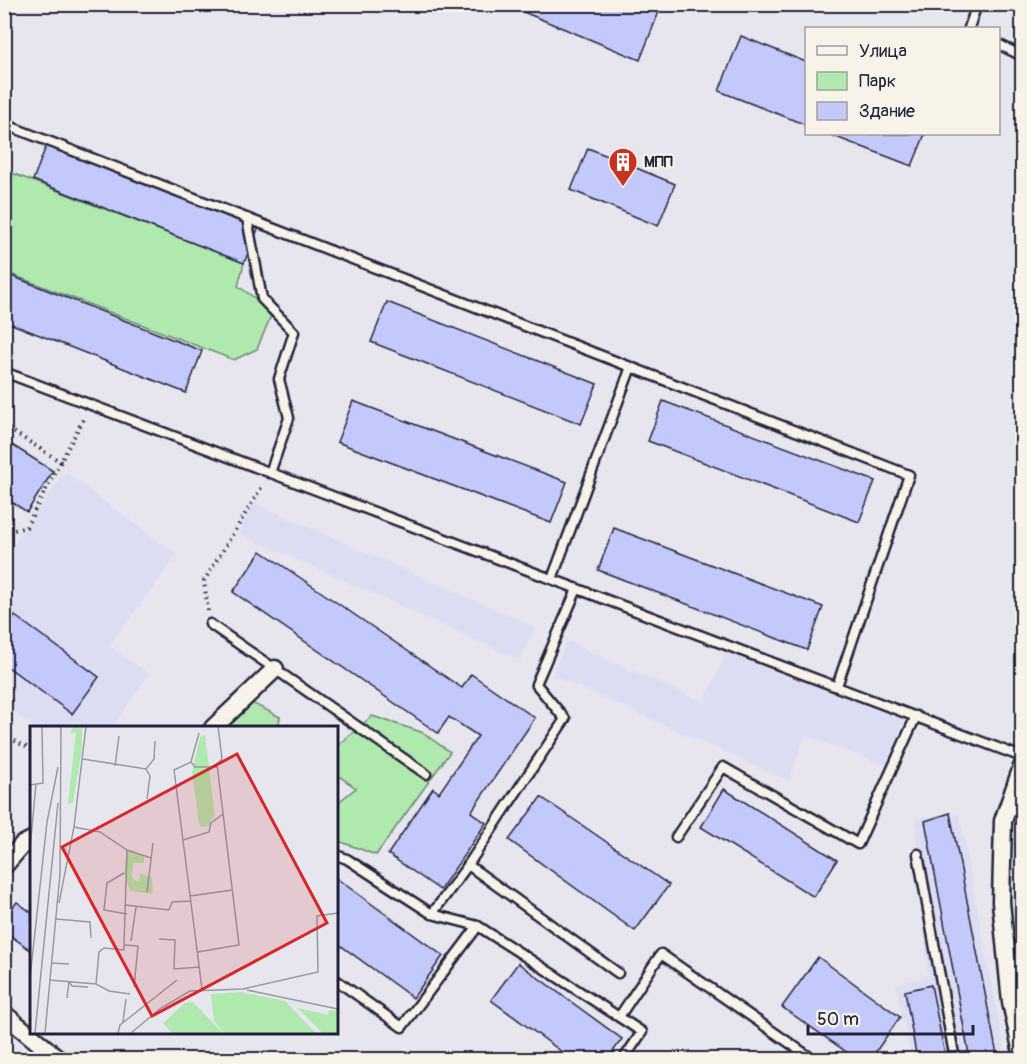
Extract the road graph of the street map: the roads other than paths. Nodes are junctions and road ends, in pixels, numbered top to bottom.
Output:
1 (976, 4) edge
2 (969, 27) edge
3 (1000, 44) edge
4 (1023, 56) edge
5 (6, 125) edge
6 (4, 135) edge
7 (247, 218) junction
8 (631, 367) junction
9 (4, 372) edge
10 (270, 473) junction
11 (552, 579) junction
12 (578, 589) junction
13 (210, 624) road end
14 (275, 669) junction
15 (837, 686) junction
16 (916, 716) junction
17 (215, 726) edge
18 (1023, 757) edge
19 (1023, 767) edge
20 (426, 774) dead end
21 (676, 837) dead end
22 (30, 841) edge
23 (918, 855) dead end
24 (338, 856) edge
25 (468, 865) junction
26 (4, 866) edge
27 (432, 914) junction
28 (478, 926) junction
29 (618, 973) dead end
30 (338, 981) edge
31 (4, 1014) edge
32 (619, 1017) junction
33 (1023, 1053) edge
34 (60, 1059) edge
35 (623, 1059) edge
36 (814, 1059) edge
37 (955, 1059) edge

1 - 2 lane
3 - 4 lane
5 - 6 lane
5 - 7 lane
7 - 8 lane
7 - 10 lane
8 - 11 lane
8 - 15 lane
9 - 10 lane
10 - 11 lane
11 - 12 lane
12 - 15 lane
12 - 25 lane
13 - 14 lane
14 - 17 street
14 - 20 lane
15 - 16 lane
16 - 18 lane
16 - 21 lane
19 - 33 street
22 - 26 street
23 - 37 lane
24 - 27 lane
25 - 27 lane
25 - 29 lane
27 - 28 lane
28 - 30 lane
28 - 32 lane
31 - 34 street
32 - 35 lane
32 - 36 lane

